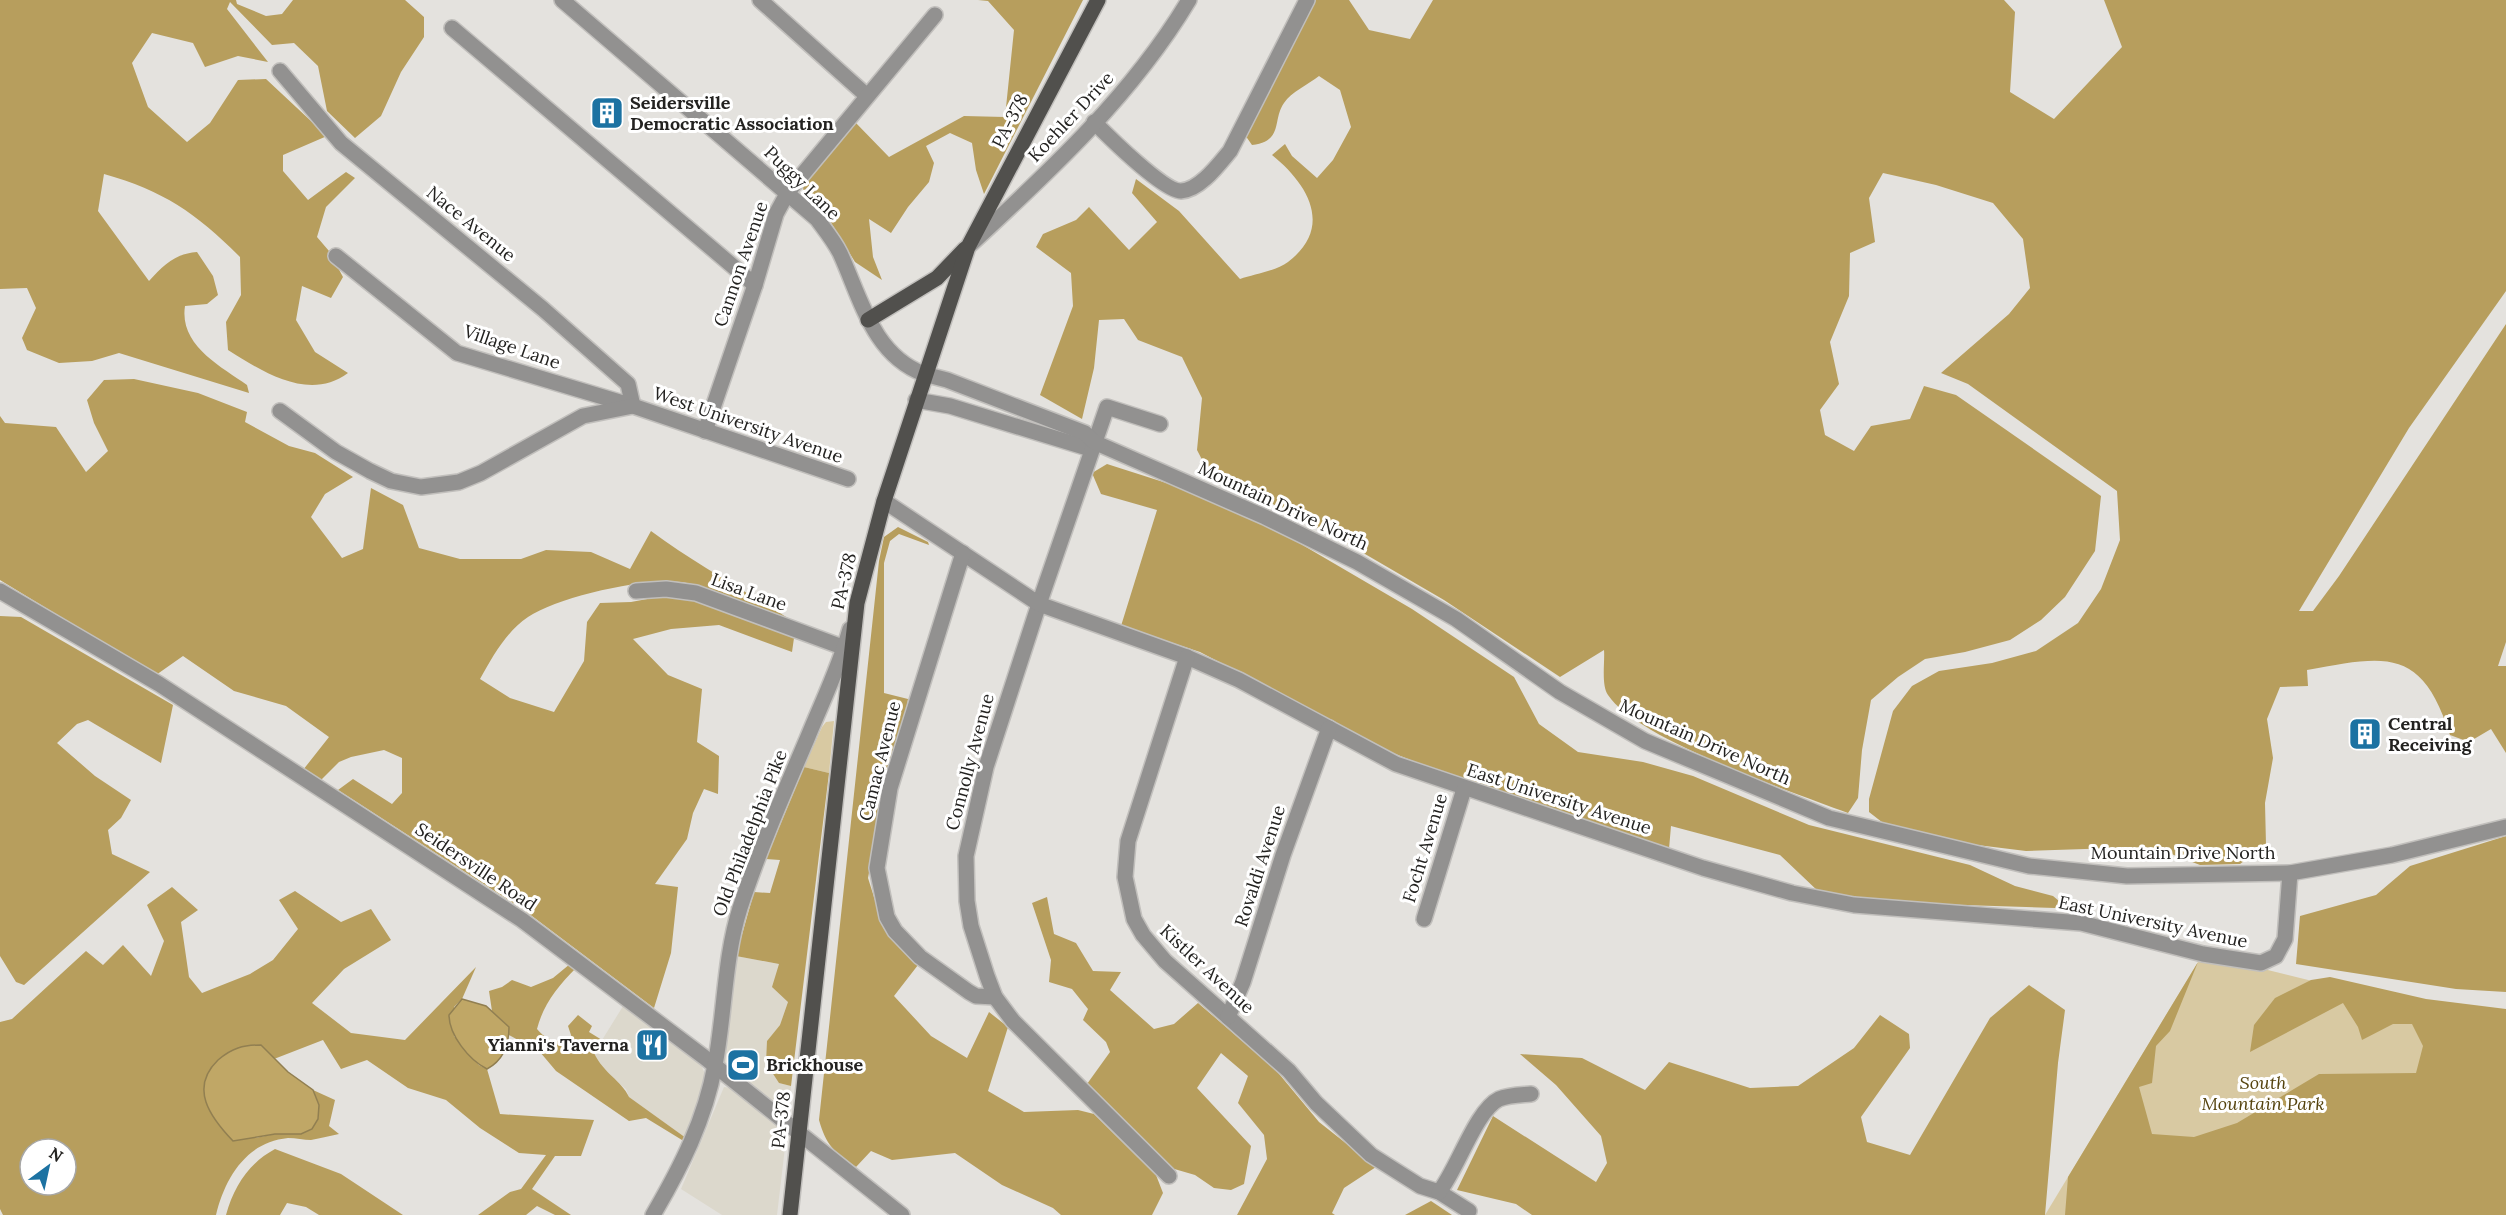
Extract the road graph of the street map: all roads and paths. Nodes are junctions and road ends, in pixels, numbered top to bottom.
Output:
1 (562, 0) edge
2 (760, 0) edge
3 (1098, 0) edge
4 (1189, 0) edge
5 (1307, 0) edge
6 (935, 15) dead end
7 (452, 28) dead end
8 (280, 71) dead end
9 (866, 95) junction
10 (1094, 123) junction
11 (788, 192) junction
12 (968, 247) junction
13 (336, 256) dead end
14 (755, 285) junction
15 (868, 320) junction
16 (924, 374) junction
17 (916, 400) junction
18 (633, 406) junction
19 (280, 411) dead end
20 (1160, 424) dead end
21 (705, 430) junction
22 (1094, 442) junction
23 (848, 479) dead end
24 (884, 501) junction
25 (963, 554) junction
26 (0, 591) edge
27 (636, 591) dead end
28 (857, 603) junction
29 (1038, 604) junction
30 (844, 648) junction
31 (1187, 657) junction
32 (1329, 728) junction
33 (1464, 789) junction
34 (2506, 827) edge
35 (2290, 873) junction
36 (1424, 919) dead end
37 (995, 997) junction
38 (1228, 1017) junction
39 (715, 1065) junction
40 (1531, 1094) dead end
41 (800, 1134) junction
42 (1169, 1176) dead end
43 (1438, 1192) junction
44 (1469, 1211) dead end
45 (653, 1215) edge
46 (790, 1215) edge
47 (902, 1215) edge

1 - 11 street, Puggy Lane
2 - 9 street
3 - 12 main road, PA-378
4 - 10 street, Koehler Drive
5 - 10 street
6 - 9 street, Cannon Avenue
7 - 14 street
8 - 18 street, Nace Avenue
9 - 11 street, Cannon Avenue
10 - 12 street, Koehler Drive
11 - 14 street, Cannon Avenue
11 - 15 street, Puggy Lane
12 - 15 main road
12 - 16 main road, PA-378
13 - 18 street, Village Lane
14 - 21 street, Cannon Avenue
15 - 16 street, Puggy Lane
16 - 17 main road, PA-378
16 - 22 street, Mountain Drive North
17 - 22 street
17 - 24 main road, PA-378
18 - 19 street, West University Avenue
18 - 21 street, West University Avenue
20 - 22 street, Connolly Avenue
21 - 23 street, West University Avenue
22 - 29 street, Connolly Avenue
22 - 35 street, Mountain Drive North
24 - 25 street, East University Avenue
24 - 28 main road, PA-378
25 - 29 street, East University Avenue
25 - 37 street, Camac Avenue
26 - 39 street, Seidersville Road
27 - 30 street, Lisa Lane
28 - 30 street, Old Philadelphia Pike
28 - 41 main road, PA-378
29 - 31 street, East University Avenue
29 - 37 street, Connolly Avenue
30 - 39 street, Old Philadelphia Pike
31 - 32 street, East University Avenue
31 - 38 street, Kistler Avenue
32 - 33 street, East University Avenue
32 - 38 street, Rovaldi Avenue
33 - 35 street, East University Avenue
33 - 36 street, Focht Avenue
34 - 35 street, Mountain Drive North
37 - 42 street, Connolly Avenue
38 - 43 street, Kistler Avenue
39 - 41 street, Seidersville Road
39 - 45 street, Old Philadelphia Pike
40 - 43 street
41 - 46 main road, PA-378
41 - 47 street, Seidersville Road
43 - 44 street, Kistler Avenue

